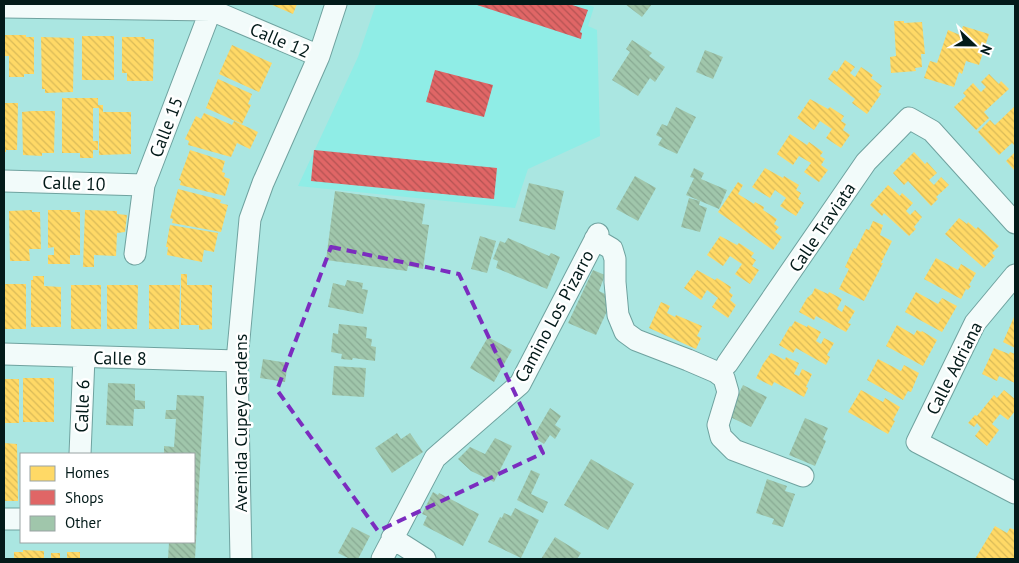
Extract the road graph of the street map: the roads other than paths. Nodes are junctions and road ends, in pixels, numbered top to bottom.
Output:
1 (336, 4) edge
2 (4, 7) edge
3 (212, 7) edge
4 (319, 56) junction
5 (4, 181) edge
6 (144, 185) junction
7 (1015, 223) edge
8 (135, 254) dead end
9 (1015, 274) edge
10 (4, 354) edge
11 (84, 357) junction
12 (237, 361) junction
13 (728, 364) dead end
14 (80, 453) edge
15 (803, 476) dead end
16 (1015, 493) edge
17 (4, 519) edge
18 (20, 519) edge
19 (392, 538) junction
20 (241, 559) edge
21 (382, 559) edge
22 (425, 559) edge

1 - 4 street, Avenida Cupey Gardens
2 - 3 street, Calle 12
3 - 4 street, Calle 12
3 - 6 street, Calle 15
4 - 12 street, Avenida Cupey Gardens
5 - 6 street, Calle 10
6 - 8 street, Calle 15
7 - 13 street, Calle Traviata
9 - 16 street, Calle Adriana
10 - 11 street, Calle 8
11 - 12 street, Calle 8
11 - 14 street, Calle 6
12 - 20 street, Avenida Cupey Gardens
15 - 19 street, Camino Los Pizarro
17 - 18 street
19 - 21 street, Camino Los Pizarro
19 - 22 street

